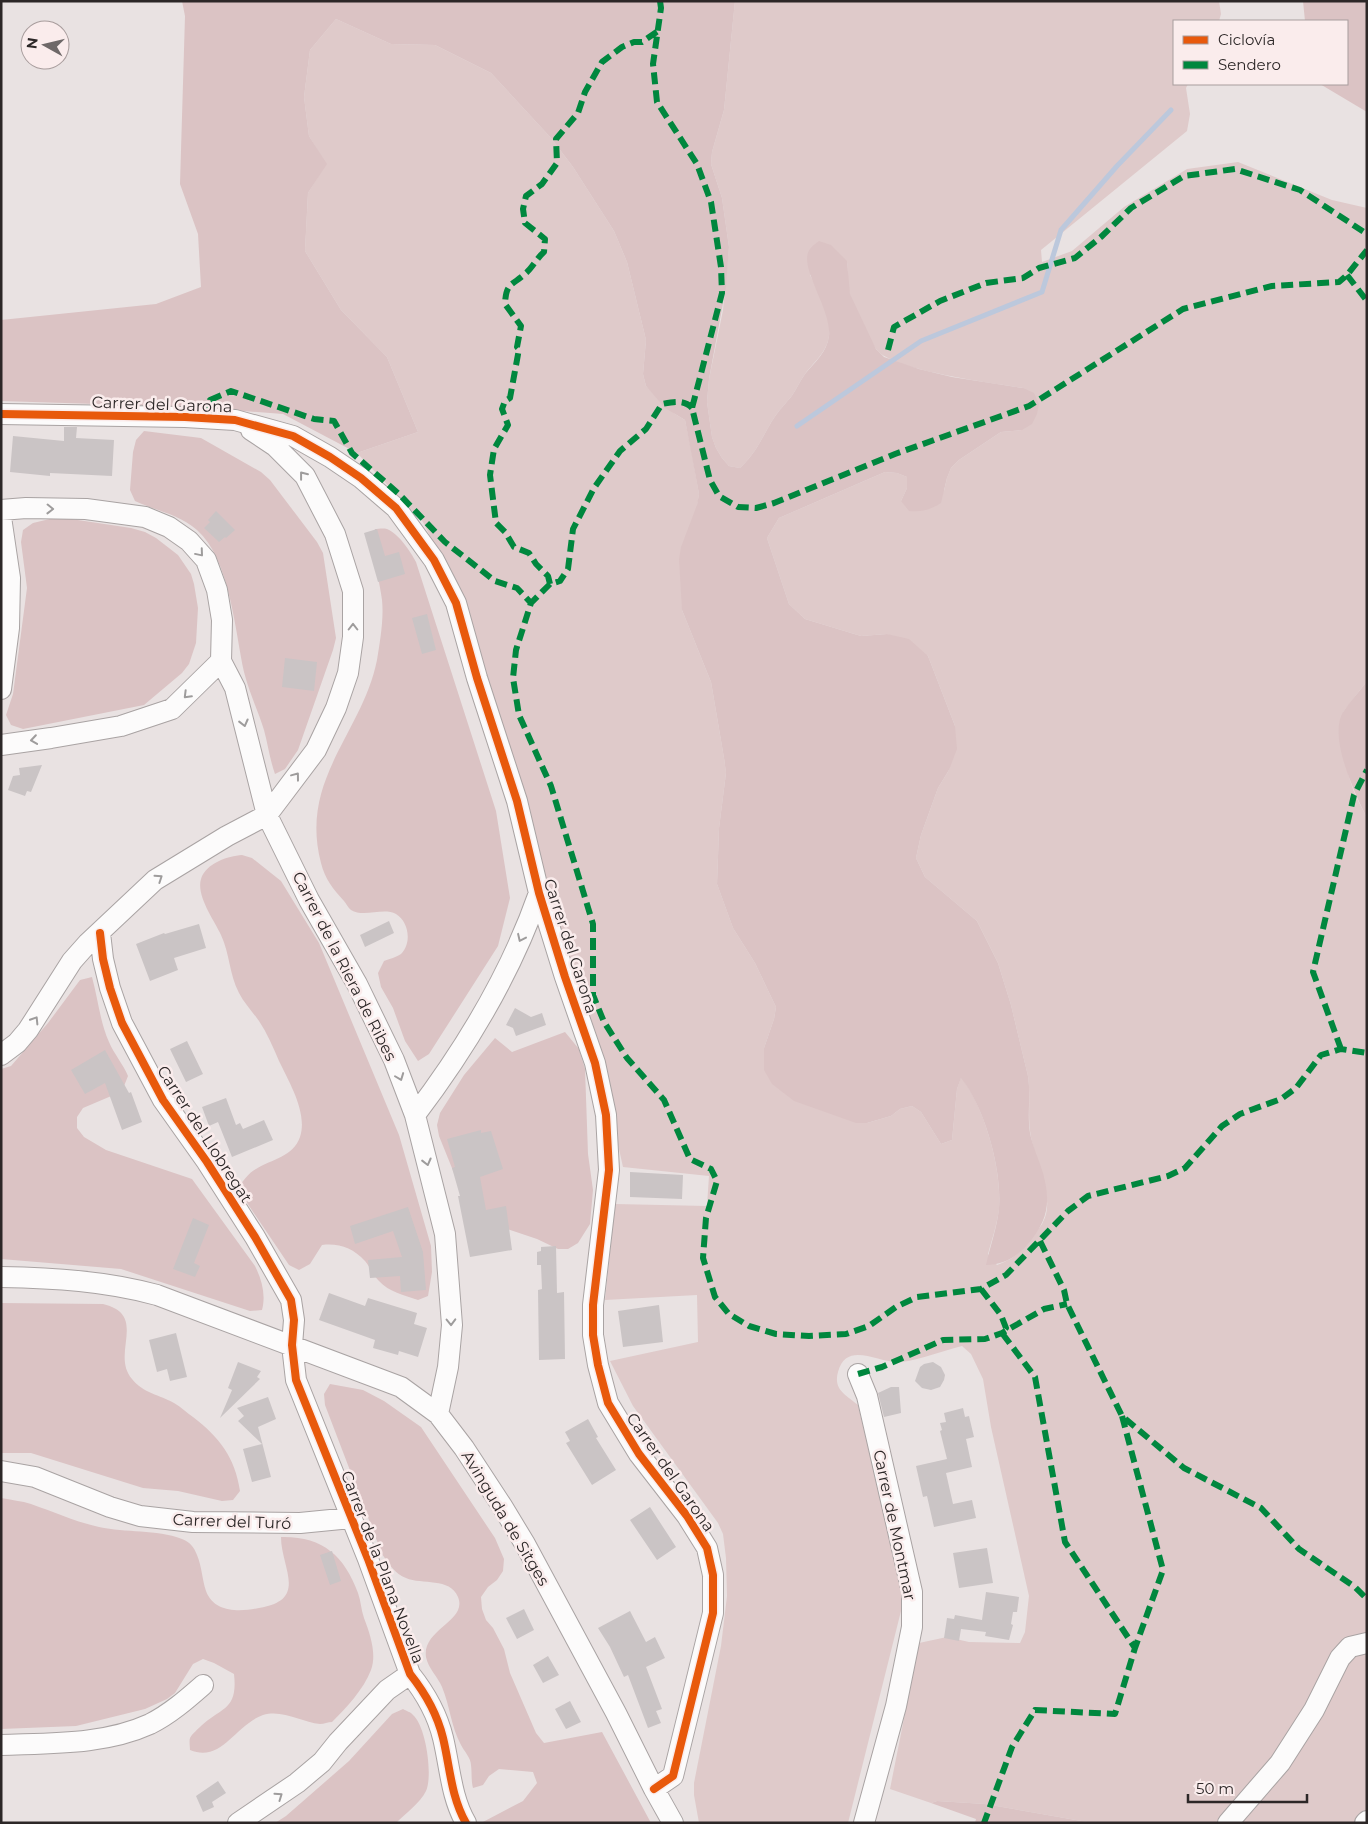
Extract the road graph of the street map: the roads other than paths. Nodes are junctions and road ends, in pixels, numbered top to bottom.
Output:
1 (1, 414) edge
2 (235, 420) junction
3 (1, 510) edge
4 (1, 517) edge
5 (221, 661) junction
6 (1, 689) edge
7 (1, 745) edge
8 (267, 815) junction
9 (539, 893) junction
10 (100, 932) junction
11 (1, 1055) edge
12 (415, 1115) junction
13 (1, 1277) edge
14 (292, 1345) junction
15 (858, 1374) dead end
16 (438, 1414) junction
17 (1, 1470) edge
18 (351, 1518) junction
19 (1367, 1643) edge
20 (410, 1674) junction
21 (204, 1685) dead end
22 (1, 1745) edge
23 (654, 1789) junction
24 (238, 1823) edge
25 (466, 1823) edge
26 (673, 1823) edge
27 (864, 1823) edge
28 (1228, 1823) edge

1 - 2 street, Carrer del Garona
8 -> 2 street
2 - 9 street, Carrer del Garona
3 -> 5 street
4 - 6 street
5 -> 7 street
5 -> 8 street, Carrer de la Riera de Ribes
10 -> 8 street
8 -> 12 street, Carrer de la Riera de Ribes
9 -> 12 street
9 - 23 street, Carrer del Garona
11 -> 10 street
10 - 14 street, Carrer del Llobregat
12 -> 16 street, Carrer de la Riera de Ribes
13 - 14 street, Avinguda de Sitges
14 - 16 street, Avinguda de Sitges
14 - 18 street, Carrer de la Plana Novella
15 - 27 street, Carrer de Montmar
16 - 23 street, Avinguda de Sitges
17 - 18 street, Carrer del Turó
18 - 20 street, Carrer de la Plana Novella
19 - 28 street
24 -> 20 street
20 - 25 street, Carrer de la Plana Novella
21 - 22 street
23 - 26 street, Avinguda de Sitges

